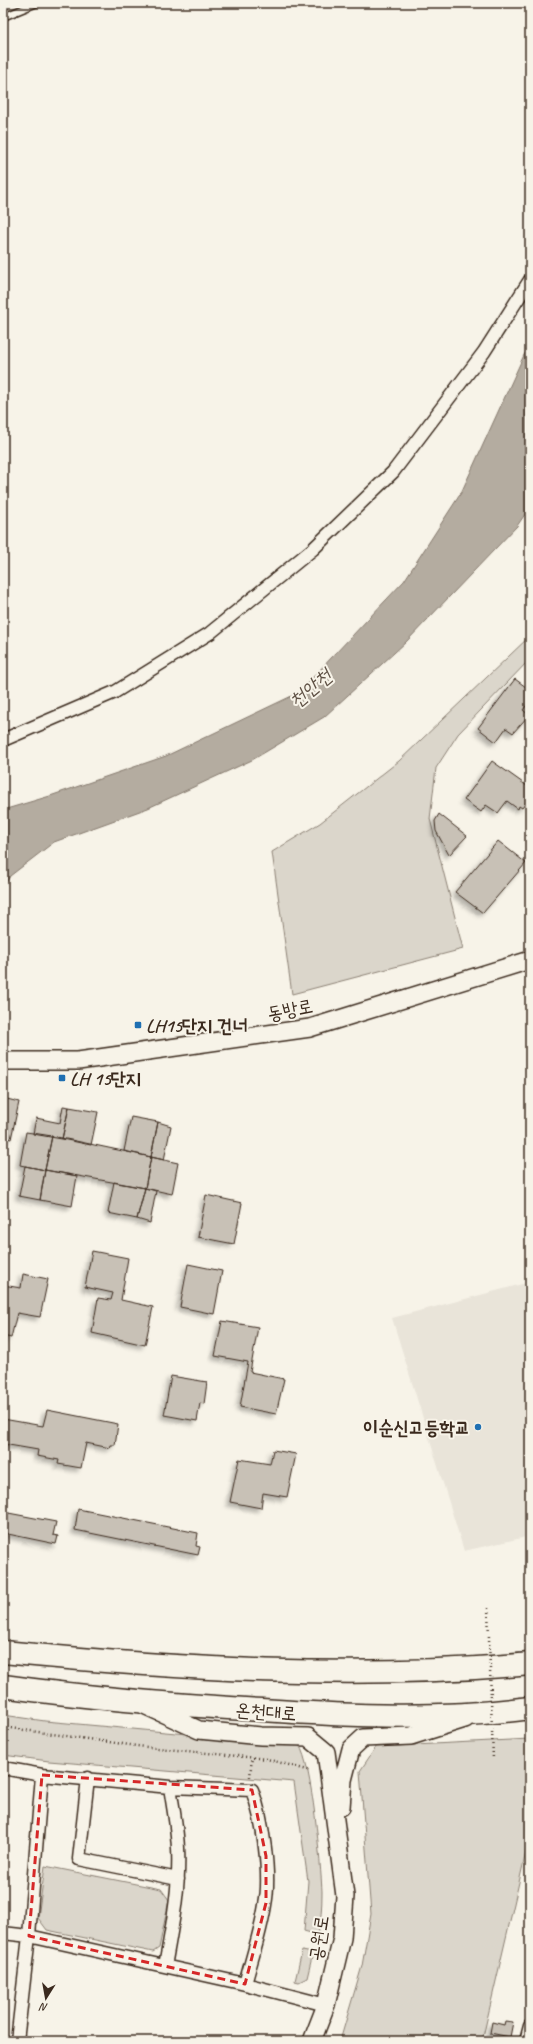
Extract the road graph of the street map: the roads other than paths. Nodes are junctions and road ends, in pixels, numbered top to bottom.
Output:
1 (37, 3) edge
2 (3, 17) edge
3 (530, 280) edge
4 (3, 740) edge
5 (530, 960) edge
6 (3, 1061) edge
7 (530, 1649) edge
8 (3, 1652) edge
9 (530, 1664) edge
10 (369, 1673) junction
11 (3, 1686) edge
12 (135, 1701) junction
13 (530, 1708) edge
14 (485, 1712) junction
15 (3, 1768) edge
16 (42, 1775) junction
17 (88, 1778) junction
18 (170, 1787) junction
19 (339, 1839) junction
20 (178, 1879) junction
21 (3, 1932) edge
22 (29, 1936) junction
23 (165, 1966) junction
24 (245, 1984) junction
25 (326, 2005) junction
26 (530, 2026) edge
27 (17, 2041) edge
28 (312, 2041) edge
29 (526, 2041) edge

1 - 2 lane
3 - 4 street
5 - 6 street, 동방로
7 - 10 highway
8 - 10 highway, 온천대로
9 - 10 highway, 온천대로
11 - 12 highway, 온천대로
12 - 14 highway, 온천대로
12 - 19 street
13 - 14 highway, 온천대로
14 - 19 street
15 - 16 street
16 - 17 street
16 - 22 street
17 - 18 street
17 - 20 street
18 - 20 street
18 - 24 street
19 - 25 street, 공원로
20 - 23 street
21 - 22 street
22 - 23 street
22 - 27 street
23 - 24 street
24 - 25 street
25 - 28 street, 공원로
26 - 29 street

